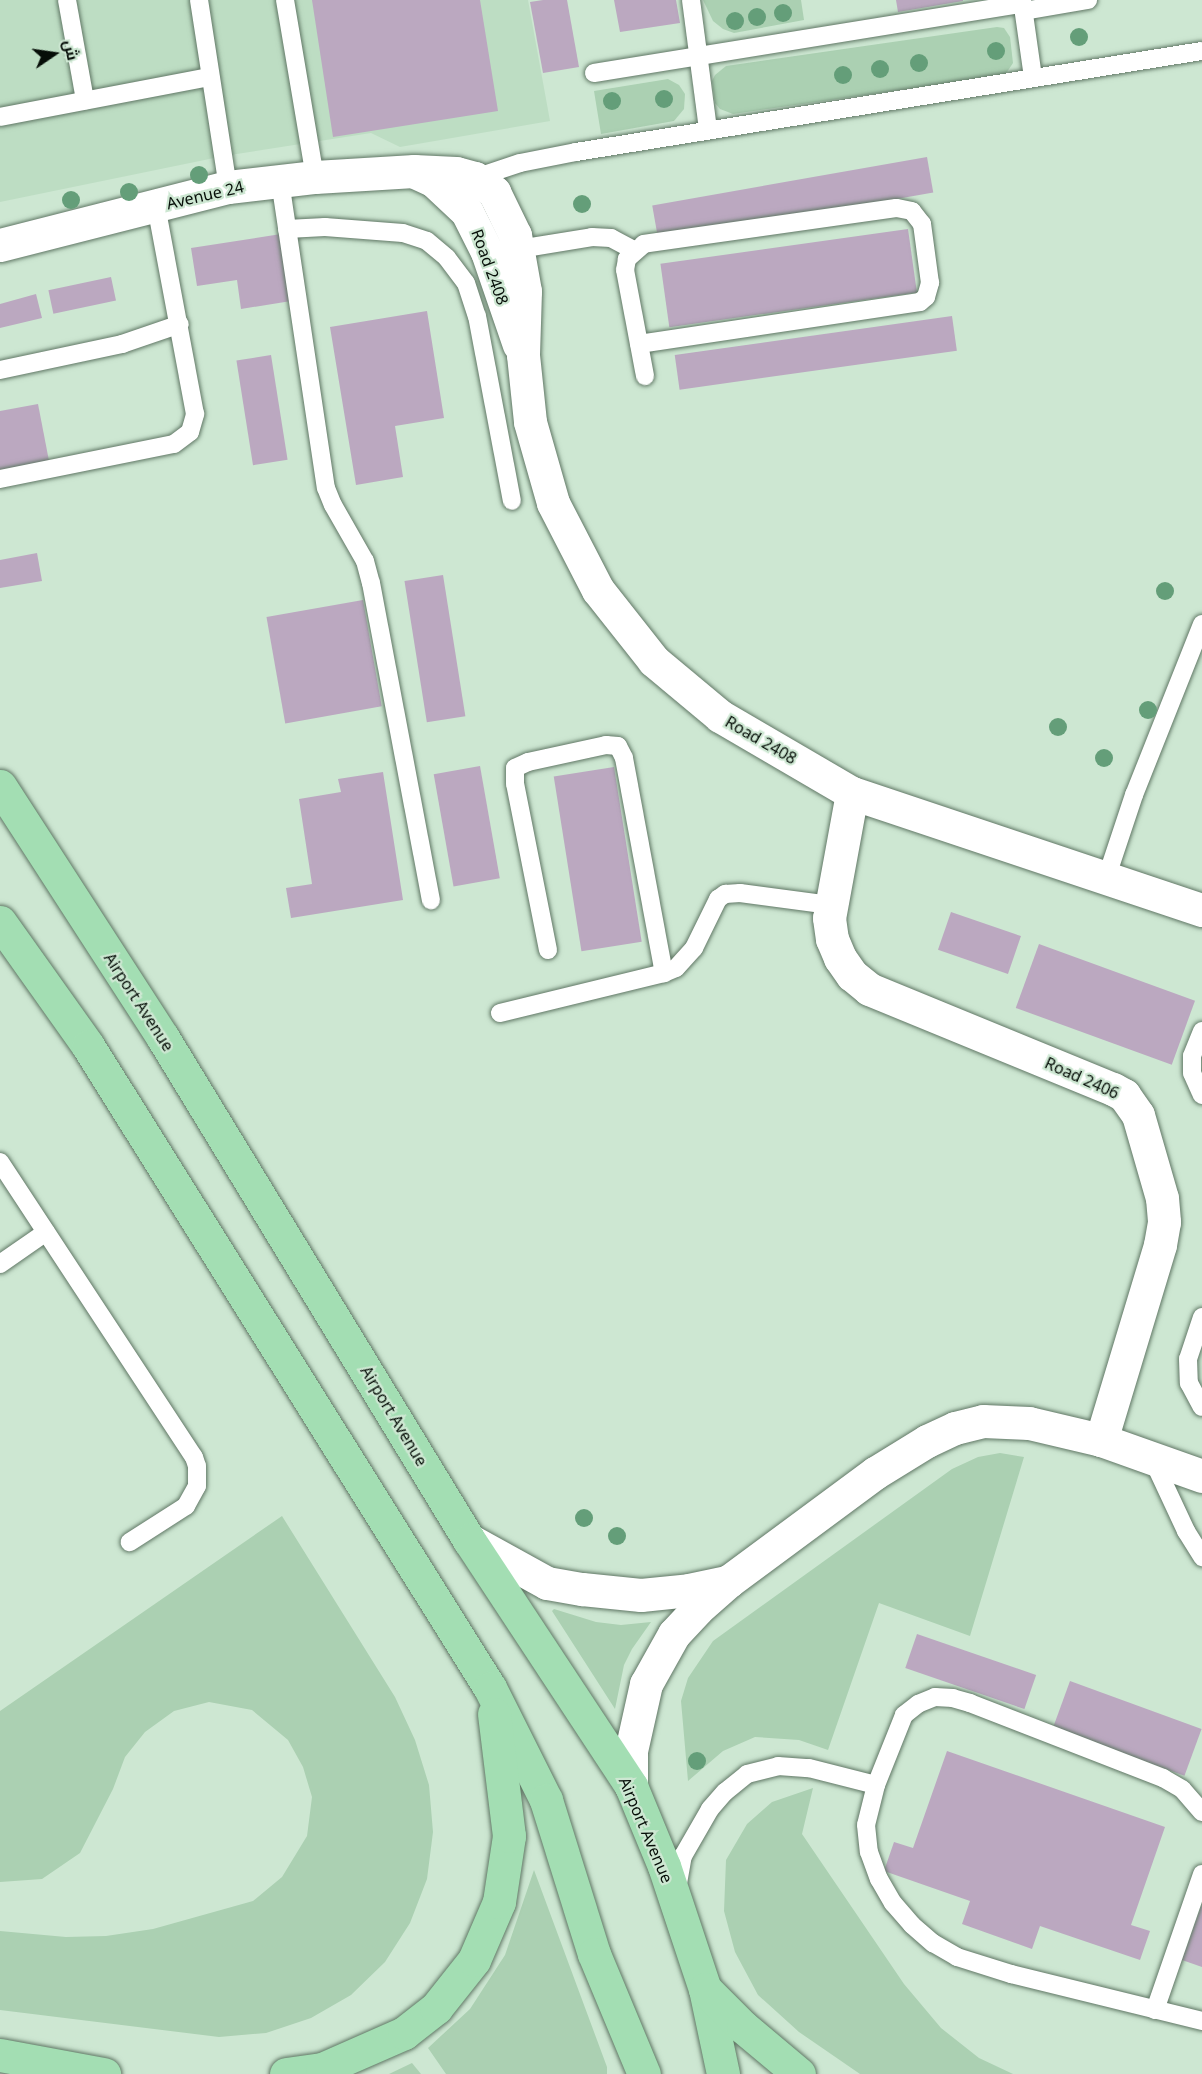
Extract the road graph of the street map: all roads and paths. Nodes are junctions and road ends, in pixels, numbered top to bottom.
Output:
1 (67, 0) edge
2 (199, 0) edge
3 (285, 0) edge
4 (691, 0) edge
5 (1088, 0) edge
6 (1023, 5) edge
7 (1202, 51) edge
8 (699, 57) junction
9 (594, 73) dead end
10 (210, 77) junction
11 (1033, 77) junction
12 (85, 100) junction
13 (0, 117) edge
14 (708, 130) junction
15 (414, 171) junction
16 (315, 177) junction
17 (475, 178) junction
18 (280, 181) junction
19 (228, 187) junction
20 (156, 206) junction
21 (287, 229) junction
22 (0, 245) edge
23 (519, 249) junction
24 (634, 250) junction
25 (180, 324) junction
26 (639, 344) junction
27 (524, 355) junction
28 (0, 370) edge
29 (645, 376) dead end
30 (0, 479) edge
31 (512, 501) dead end
32 (1202, 624) edge
33 (0, 786) edge
34 (852, 793) junction
35 (1106, 879) junction
36 (431, 900) dead end
37 (830, 905) junction
38 (1202, 910) edge
39 (0, 922) edge
40 (548, 950) dead end
41 (10, 952) edge
42 (664, 973) junction
43 (500, 1013) dead end
44 (1202, 1031) edge
45 (1202, 1095) edge
46 (0, 1162) edge
47 (46, 1232) junction
48 (0, 1264) edge
49 (1202, 1317) edge
50 (1202, 1407) edge
51 (1101, 1440) junction
52 (1152, 1458) junction
53 (1202, 1476) edge
54 (469, 1539) junction
55 (130, 1542) dead end
56 (1202, 1557) edge
57 (729, 1581) junction
58 (490, 1688) junction
59 (876, 1785) junction
60 (631, 1786) junction
61 (1202, 1812) edge
62 (1202, 1874) edge
63 (675, 1899) junction
64 (705, 1989) junction
65 (1155, 2010) junction
66 (1202, 2021) edge
67 (0, 2055) edge
68 (104, 2074) edge
69 (286, 2074) edge
70 (644, 2074) edge
71 (723, 2074) edge
72 (800, 2074) edge

1 - 12 lane
2 - 10 lane
3 - 16 lane
4 - 8 lane
5 - 6 lane
6 - 8 lane
6 - 11 lane
7 - 11 lane
8 - 9 lane
8 - 14 lane
10 - 12 lane
10 - 19 lane
11 - 14 lane
12 - 13 lane
14 - 17 lane
15 - 16 street, Avenue 24
15 - 17 street
15 - 27 street, Road 2408
16 - 18 street, Avenue 24
17 - 23 street, Road 2408
18 - 19 street, Avenue 24
18 - 21 lane
19 - 20 street, Avenue 24
20 - 22 street, Avenue 24
20 - 25 lane
21 - 31 lane
21 - 36 lane
23 - 24 lane
23 - 27 street, Road 2408
24 - 26 lane
24 - 26 lane
25 - 28 lane
25 - 30 lane
26 - 29 lane
27 - 34 street, Road 2408
32 - 35 lane
33 - 54 main road, Airport Avenue
34 - 35 street, Road 2408
34 - 37 street, Road 2406
35 - 38 street, Road 2408
37 - 42 lane
37 - 51 street, Road 2406
39 - 41 main road
40 - 42 lane
41 - 58 main road
42 - 43 lane
44 - 45 lane
46 - 47 lane
47 - 48 lane
47 - 55 lane
49 - 50 lane
51 - 52 street
51 - 57 street
52 - 53 street
52 - 56 lane
54 - 57 street
54 - 60 main road, Airport Avenue
57 - 60 street
58 - 69 main road
58 - 70 main road
59 - 61 lane
59 - 63 lane
59 - 65 lane
60 - 63 main road, Airport Avenue
62 - 65 lane
63 - 64 main road, Airport Avenue
64 - 71 main road, Airport Avenue
64 - 72 main road
65 - 66 lane
67 - 68 main road

